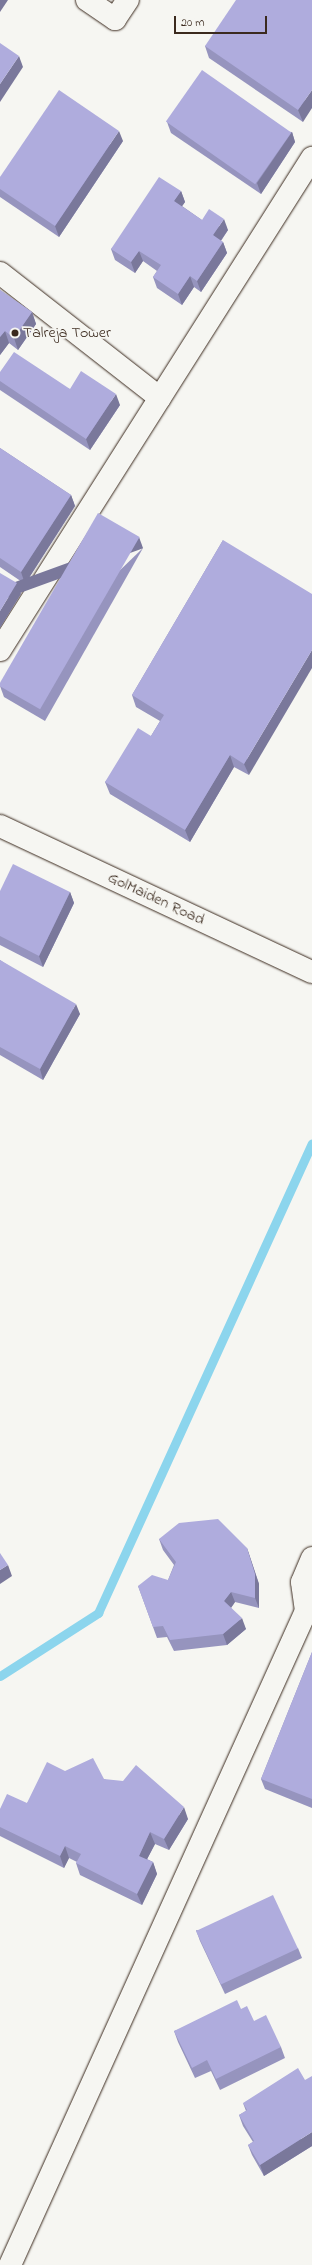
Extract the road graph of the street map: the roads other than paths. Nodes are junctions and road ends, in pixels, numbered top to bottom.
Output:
1 (87, 0) edge
2 (128, 0) edge
3 (312, 158) edge
4 (0, 273) edge
5 (160, 398) junction
6 (0, 650) edge
7 (0, 826) edge
8 (312, 972) edge
9 (312, 1558) edge
10 (309, 1608) edge
11 (10, 2265) edge

1 - 2 street
3 - 5 street
4 - 5 street
5 - 6 street
7 - 8 street, GolMaiden Road
9 - 10 street
10 - 11 street

